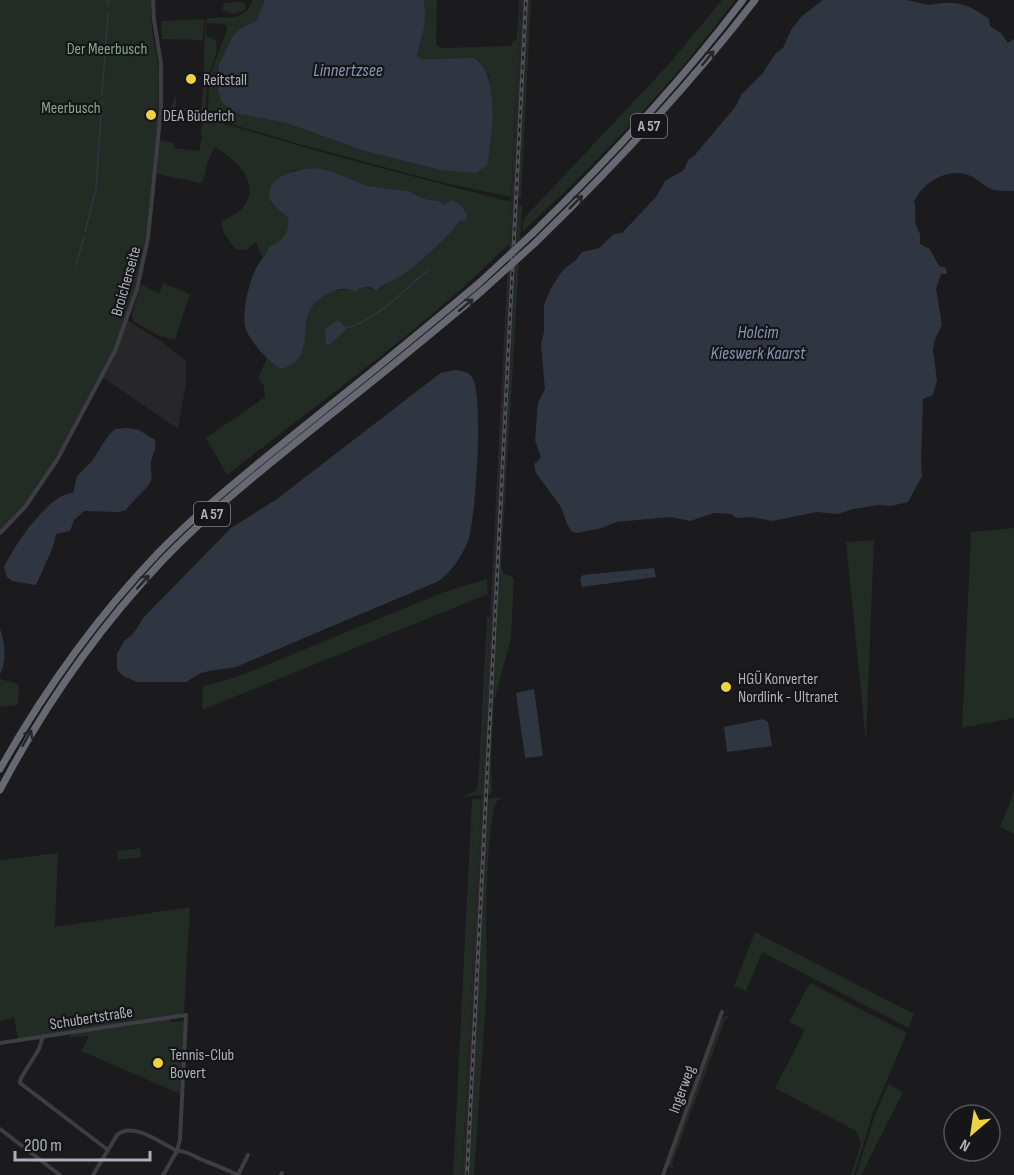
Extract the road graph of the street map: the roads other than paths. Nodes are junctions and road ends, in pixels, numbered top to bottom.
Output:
1 (153, 0) edge
2 (743, 0) edge
3 (755, 0) edge
4 (480, 287) junction
5 (0, 534) edge
6 (0, 769) edge
7 (0, 790) edge
8 (722, 1012) dead end
9 (44, 1036) junction
10 (0, 1043) edge
11 (0, 1129) edge
12 (108, 1150) junction
13 (177, 1151) junction
14 (248, 1155) dead end
15 (164, 1173) edge
16 (236, 1174) edge
17 (60, 1175) edge
18 (93, 1175) edge
19 (170, 1175) edge
20 (663, 1175) edge

1 - 5 street, Broicherseite
2 - 4 highway, A 57, bridge
4 -> 3 highway, A 57, bridge
4 - 6 highway, A 57
7 -> 4 highway, A 57
8 - 20 street, Ingerweg
9 - 10 street, Schubertstraße
9 - 12 street
9 - 13 street, Schubertstraße
11 - 17 street
12 - 13 street
12 - 18 street
13 - 15 street
13 - 16 street
14 - 16 street
15 - 19 street

